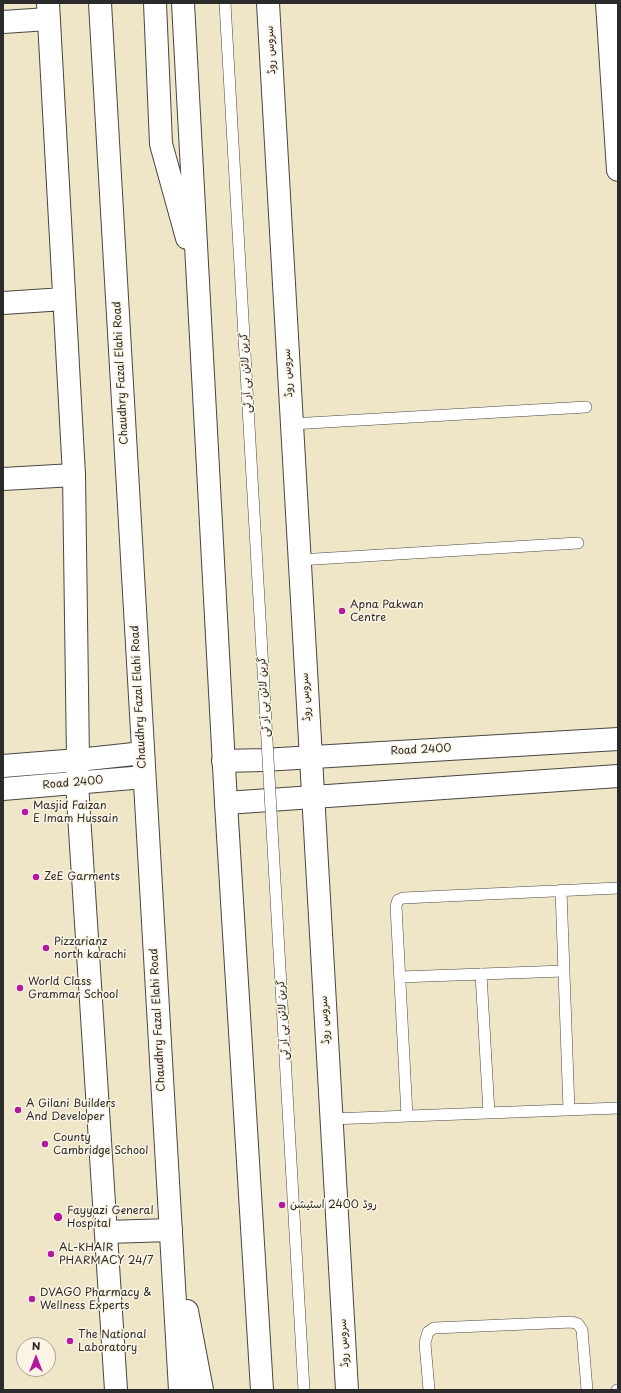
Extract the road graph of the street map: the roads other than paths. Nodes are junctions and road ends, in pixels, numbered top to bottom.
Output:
1 (100, 3) edge
2 (114, 3) edge
3 (155, 3) edge
4 (183, 3) edge
5 (225, 3) edge
6 (268, 3) edge
7 (607, 3) edge
8 (48, 11) edge
9 (3, 22) edge
10 (618, 160) edge
11 (111, 200) junction
12 (198, 280) junction
13 (64, 299) junction
14 (3, 303) edge
15 (586, 407) dead end
16 (291, 424) junction
17 (74, 475) junction
18 (3, 479) edge
19 (578, 543) dead end
20 (299, 560) junction
21 (618, 739) edge
22 (143, 753) junction
23 (310, 757) junction
24 (78, 760) junction
25 (223, 761) junction
26 (3, 766) edge
27 (618, 776) edge
28 (144, 777) junction
29 (77, 783) junction
30 (3, 789) edge
31 (312, 797) junction
32 (226, 803) junction
33 (618, 888) edge
34 (561, 890) junction
35 (564, 971) junction
36 (481, 974) junction
37 (400, 977) junction
38 (618, 1108) edge
39 (569, 1110) junction
40 (489, 1113) junction
41 (407, 1116) junction
42 (331, 1119) junction
43 (171, 1230) junction
44 (106, 1232) junction
45 (256, 1303) junction
46 (116, 1390) edge
47 (180, 1390) edge
48 (202, 1390) edge
49 (246, 1390) edge
50 (262, 1390) edge
51 (304, 1390) edge
52 (347, 1390) edge
53 (429, 1390) edge
54 (587, 1390) edge

1 - 11 main road, Chaudhry Fazal Elahi Road
2 - 11 main road
3 - 12 main road
4 - 12 main road
5 - 51 lane, گرین لائن بی آر ٹی, bridge
6 - 16 main road, سروس روڈ
7 - 10 main road
8 - 9 main road
8 - 13 main road
11 - 22 main road, Chaudhry Fazal Elahi Road
12 - 25 main road
13 - 14 main road
13 - 17 main road
15 - 16 lane
16 - 20 main road, سروس روڈ
17 - 18 main road
17 - 24 main road
19 - 20 lane
20 - 23 main road, سروس روڈ
21 - 23 main road, Road 2400
22 - 24 main road, Road 2400
22 - 28 main road, Chaudhry Fazal Elahi Road
23 - 25 main road, Road 2400
23 - 31 main road, سروس روڈ
24 - 26 main road, Road 2400
24 - 29 main road
25 - 32 main road
27 - 31 main road
28 - 29 main road, Road 2400
28 - 43 main road, Chaudhry Fazal Elahi Road
29 - 30 main road, Road 2400
29 - 44 main road
31 - 32 main road
31 - 42 main road, سروس روڈ
32 - 45 main road
33 - 34 lane
34 - 35 lane
34 - 37 lane
35 - 36 lane
35 - 39 lane
36 - 37 lane
36 - 40 lane
37 - 41 lane
38 - 39 lane
39 - 40 lane
40 - 41 lane
41 - 42 lane
42 - 52 main road, سروس روڈ
43 - 44 main road
43 - 47 main road, Chaudhry Fazal Elahi Road
43 - 48 main road
44 - 46 main road
45 - 49 main road
45 - 50 main road
53 - 54 lane

